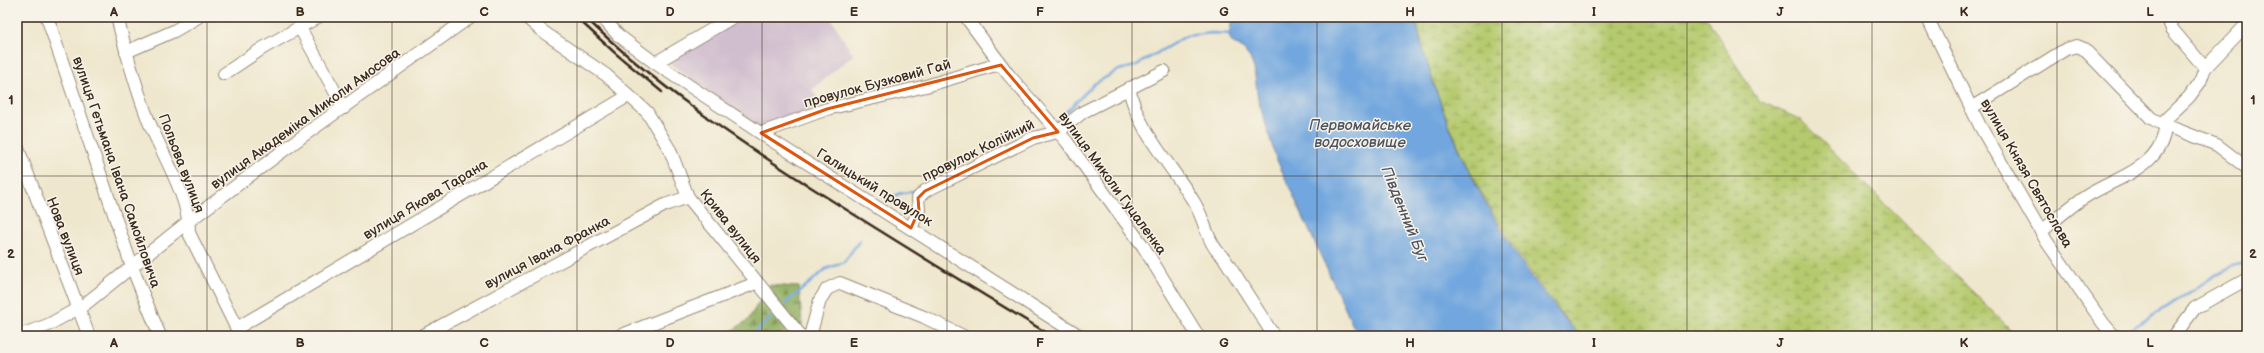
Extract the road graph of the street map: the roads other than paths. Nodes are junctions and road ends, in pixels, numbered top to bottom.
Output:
1 (47, 17) edge
2 (116, 17) edge
3 (198, 17) edge
4 (318, 17) edge
5 (470, 17) edge
6 (526, 17) edge
7 (602, 17) edge
8 (733, 17) edge
9 (966, 17) edge
10 (1927, 17) edge
11 (2167, 17) edge
12 (2247, 24) edge
13 (300, 28) junction
14 (126, 52) junction
15 (655, 63) junction
16 (1001, 65) junction
17 (2205, 68) junction
18 (1164, 71) dead end
19 (224, 74) dead end
20 (1129, 88) junction
21 (628, 96) junction
22 (344, 108) junction
23 (1971, 108) junction
24 (2166, 126) junction
25 (1058, 132) junction
26 (761, 133) junction
27 (17, 146) edge
28 (2247, 168) edge
29 (688, 197) junction
30 (190, 221) junction
31 (911, 228) junction
32 (2041, 232) junction
33 (132, 267) junction
34 (2247, 278) edge
35 (756, 283) junction
36 (78, 309) junction
37 (239, 332) edge
38 (21, 336) edge
39 (89, 336) edge
40 (160, 336) edge
41 (422, 336) edge
42 (619, 336) edge
43 (801, 336) edge
44 (810, 336) edge
45 (962, 336) edge
46 (1080, 336) edge
47 (1198, 336) edge
48 (1274, 336) edge
49 (2114, 336) edge
50 (2174, 336) edge

1 - 33 street, вулиця Гетьмана Івана Самойловича
2 - 14 street, Польова вулиця
3 - 14 street
4 - 13 street
5 - 22 street, вулиця Академіка Миколи Амосова
6 - 21 street, Крива вулиця
7 - 15 street, Галицький провулок
8 - 15 street
9 - 16 street, вулиця Миколи Гуцаленка
10 - 23 street, вулиця Князя Святослава
11 - 17 street
12 - 17 street
13 - 19 street
13 - 22 street
14 - 30 street, Польова вулиця
15 - 26 street, Галицький провулок
16 - 25 street, вулиця Миколи Гуцаленка
16 - 26 street, провулок Бузковий Гай
17 - 24 street
18 - 20 street, провулок Колійний
20 - 25 street, провулок Колійний
20 - 48 street
21 - 29 street, Крива вулиця
21 - 37 street, вулиця Якова Тарана
22 - 30 street, вулиця Академіка Миколи Амосова
23 - 24 street
23 - 32 street, вулиця Князя Святослава
24 - 28 street
24 - 32 street
25 - 31 street, провулок Колійний
25 - 47 street, вулиця Миколи Гуцаленка
26 - 31 street, Галицький провулок
27 - 36 street, Нова вулиця
29 - 35 street, Крива вулиця
29 - 41 street, вулиця Івана Франка
30 - 33 street, вулиця Академіка Миколи Амосова
30 - 37 street, Польова вулиця
31 - 46 street, Галицький провулок
32 - 49 street, вулиця Князя Святослава
33 - 36 street, вулиця Академіка Миколи Амосова
33 - 40 street, вулиця Гетьмана Івана Самойловича
34 - 50 street
35 - 42 street
35 - 43 street, Крива вулиця
36 - 38 street, вулиця Академіка Миколи Амосова
36 - 39 street, Нова вулиця
44 - 45 street

